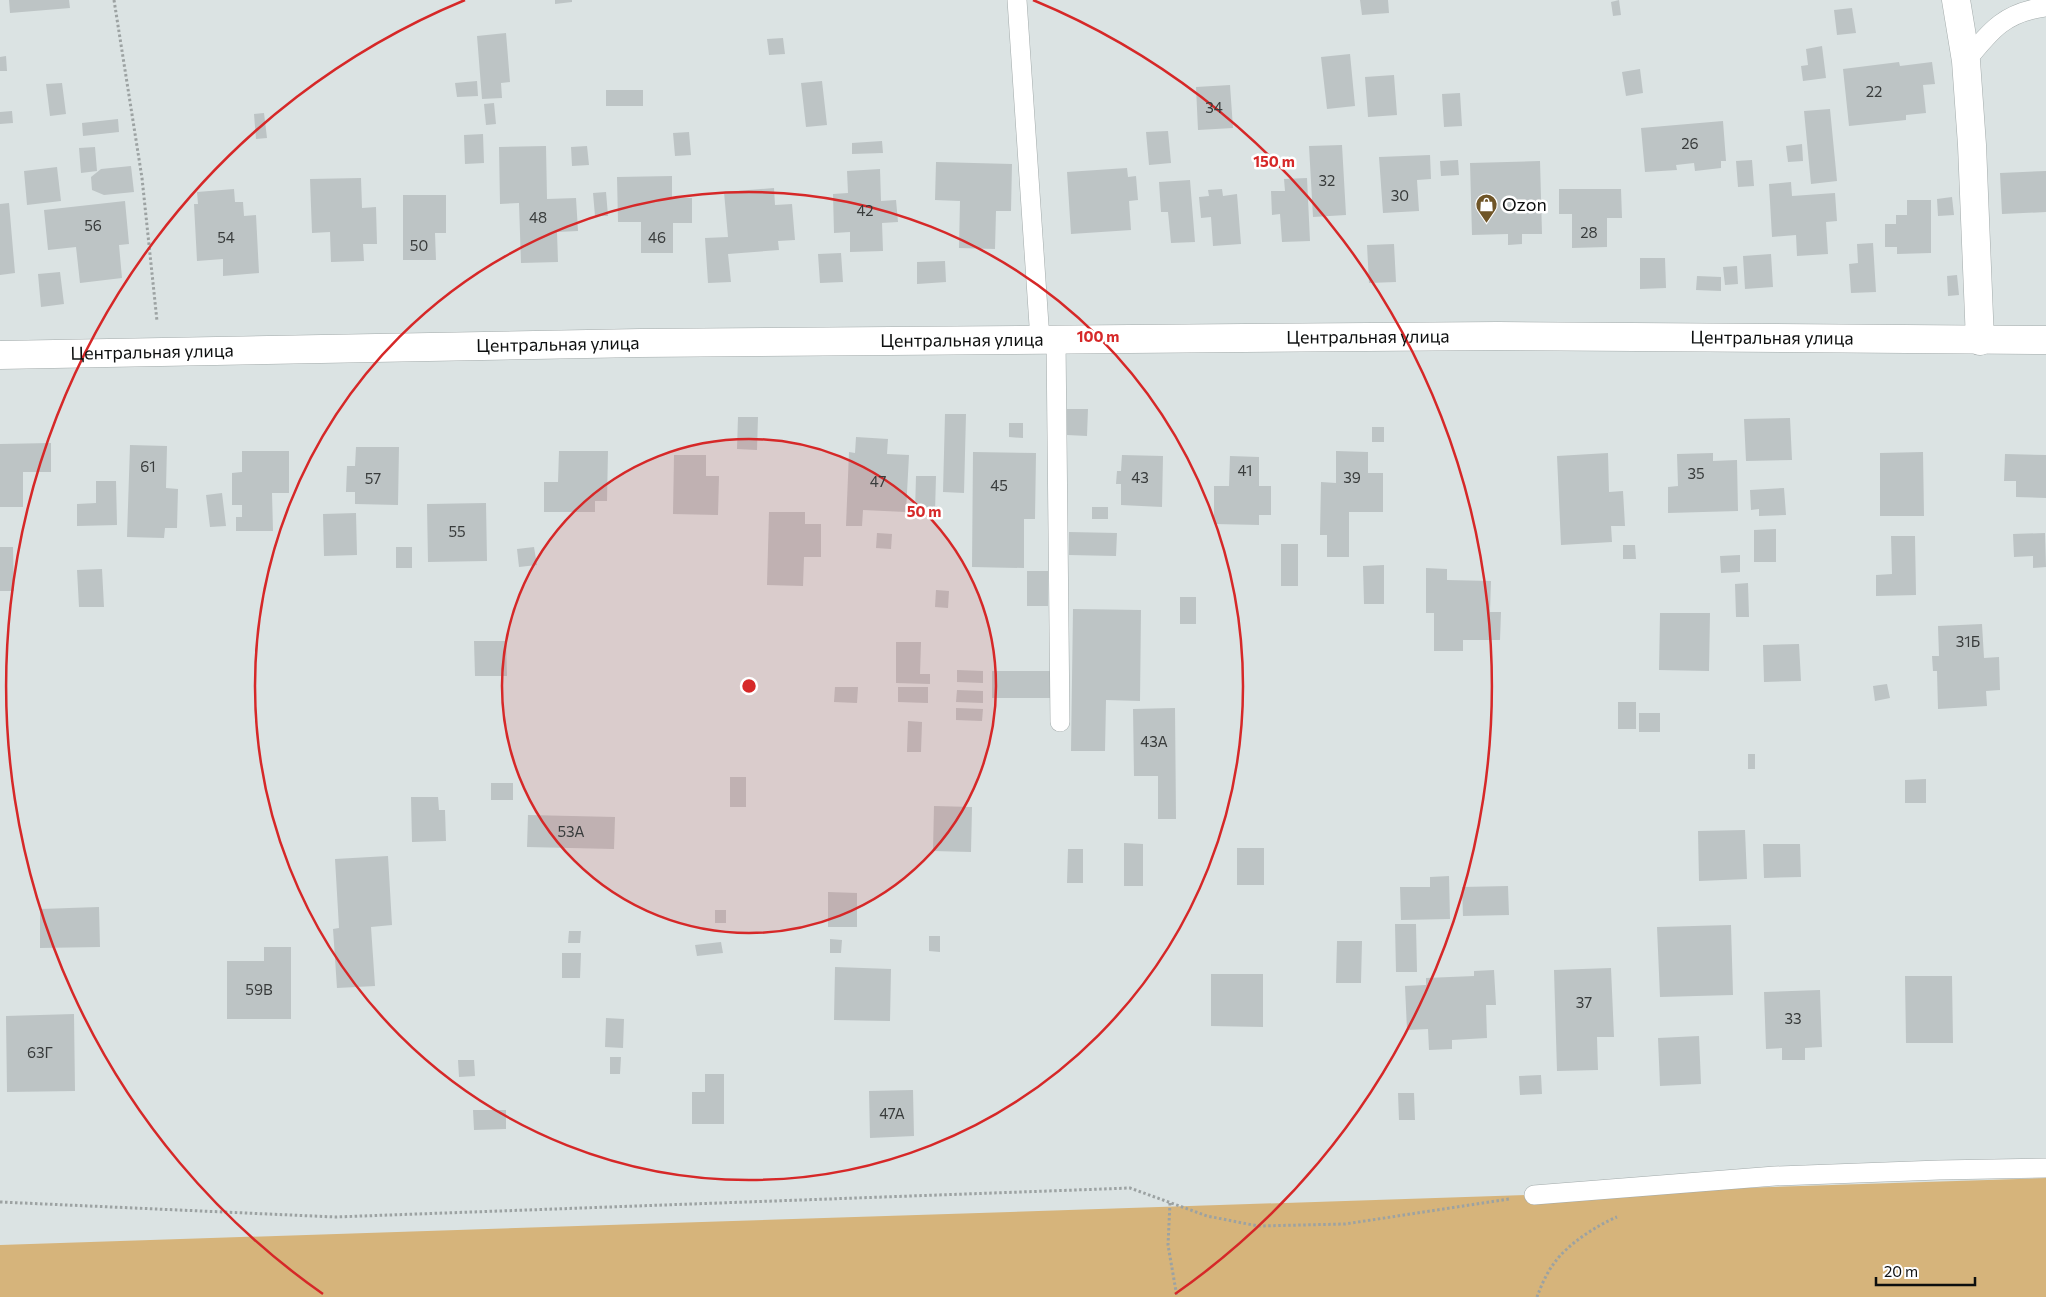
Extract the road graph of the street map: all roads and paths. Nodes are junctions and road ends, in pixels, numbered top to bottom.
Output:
1 (114, 0) edge
2 (1017, 0) edge
3 (1956, 0) edge
4 (2046, 7) edge
5 (1966, 61) junction
6 (1048, 340) junction
7 (2046, 340) edge
8 (1980, 341) junction
9 (160, 352) junction
10 (0, 355) edge
11 (1060, 722) dead end
12 (2046, 1168) edge
13 (1534, 1195) joint
14 (0, 1202) edge
15 (1170, 1203) junction
16 (1622, 1214) dead end
17 (1177, 1297) edge
18 (1537, 1297) edge

1 - 9 path
2 - 6 lane
3 - 5 street
4 - 5 lane
5 - 8 street
6 - 8 street, Центральная улица
6 - 9 street, Центральная улица
6 - 11 lane
7 - 8 street, Центральная улица
9 - 10 street, Центральная улица
12 - 13 lane
13 - 15 path
14 - 15 path
15 - 17 path
16 - 18 path

